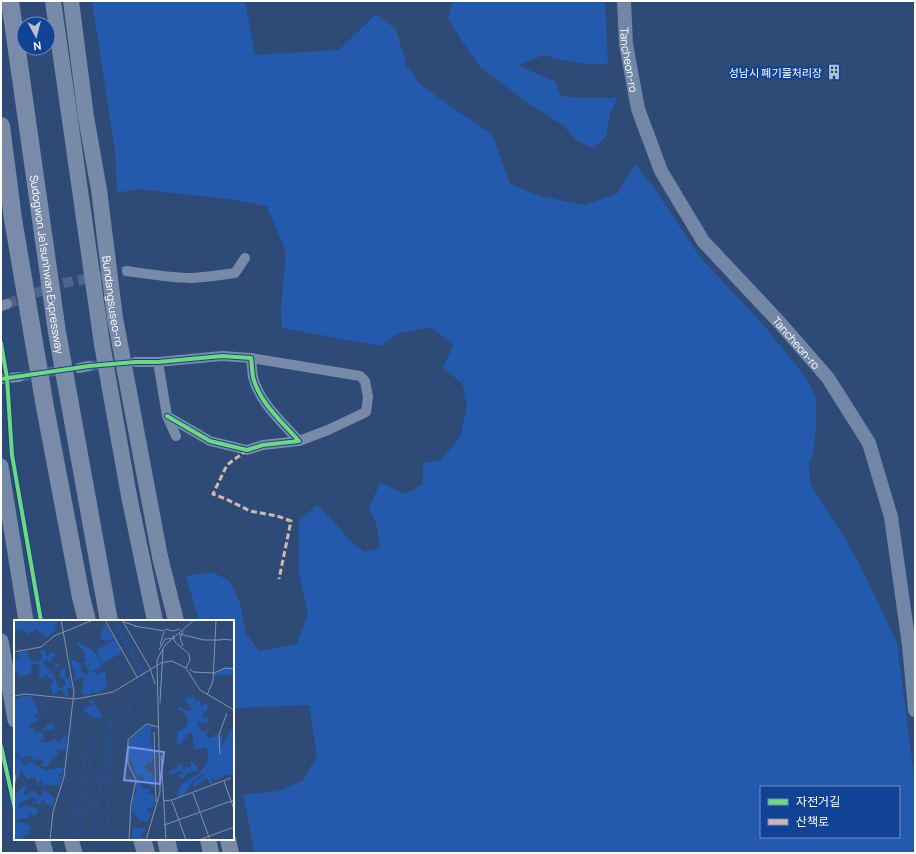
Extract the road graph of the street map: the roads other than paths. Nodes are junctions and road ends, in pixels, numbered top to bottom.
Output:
1 (10, 1) edge
2 (53, 1) edge
3 (71, 1) edge
4 (624, 1) edge
5 (1, 126) edge
6 (245, 258) dead end
7 (127, 271) tunnel mouth
8 (251, 358) junction
9 (135, 362) tunnel mouth
10 (158, 362) junction
11 (19, 377) tunnel mouth
12 (1, 379) edge
13 (168, 416) junction
14 (176, 436) dead end
15 (299, 441) junction
16 (1, 471) edge
17 (6, 531) edge
18 (26, 620) edge
19 (87, 620) edge
20 (109, 620) edge
21 (155, 620) edge
22 (176, 620) edge
23 (1, 641) edge
24 (915, 710) edge
25 (14, 714) edge
26 (42, 840) edge
27 (71, 840) edge
28 (142, 840) edge
29 (166, 840) edge
30 (208, 840) edge
31 (228, 840) edge
32 (46, 853) edge
33 (75, 853) edge
34 (146, 853) edge
35 (169, 853) edge
36 (211, 853) edge
37 (231, 853) edge

1 - 20 highway, Sudogwon Je1sunhwan Expressway
2 - 21 highway, Bundangsuseo-ro
3 - 22 highway, Bundangsuseo-ro
4 - 24 main road, Tancheon-ro
5 - 19 highway
6 - 7 street
8 - 10 street
8 - 15 street
8 - 15 street
9 - 10 street
10 - 13 street
11 - 12 street
13 - 14 street
13 - 15 street
16 - 17 main road
17 - 18 main road
23 - 25 main road
26 - 32 main road
27 - 33 main road
28 - 34 highway
29 - 35 highway
30 - 36 highway
31 - 37 highway

